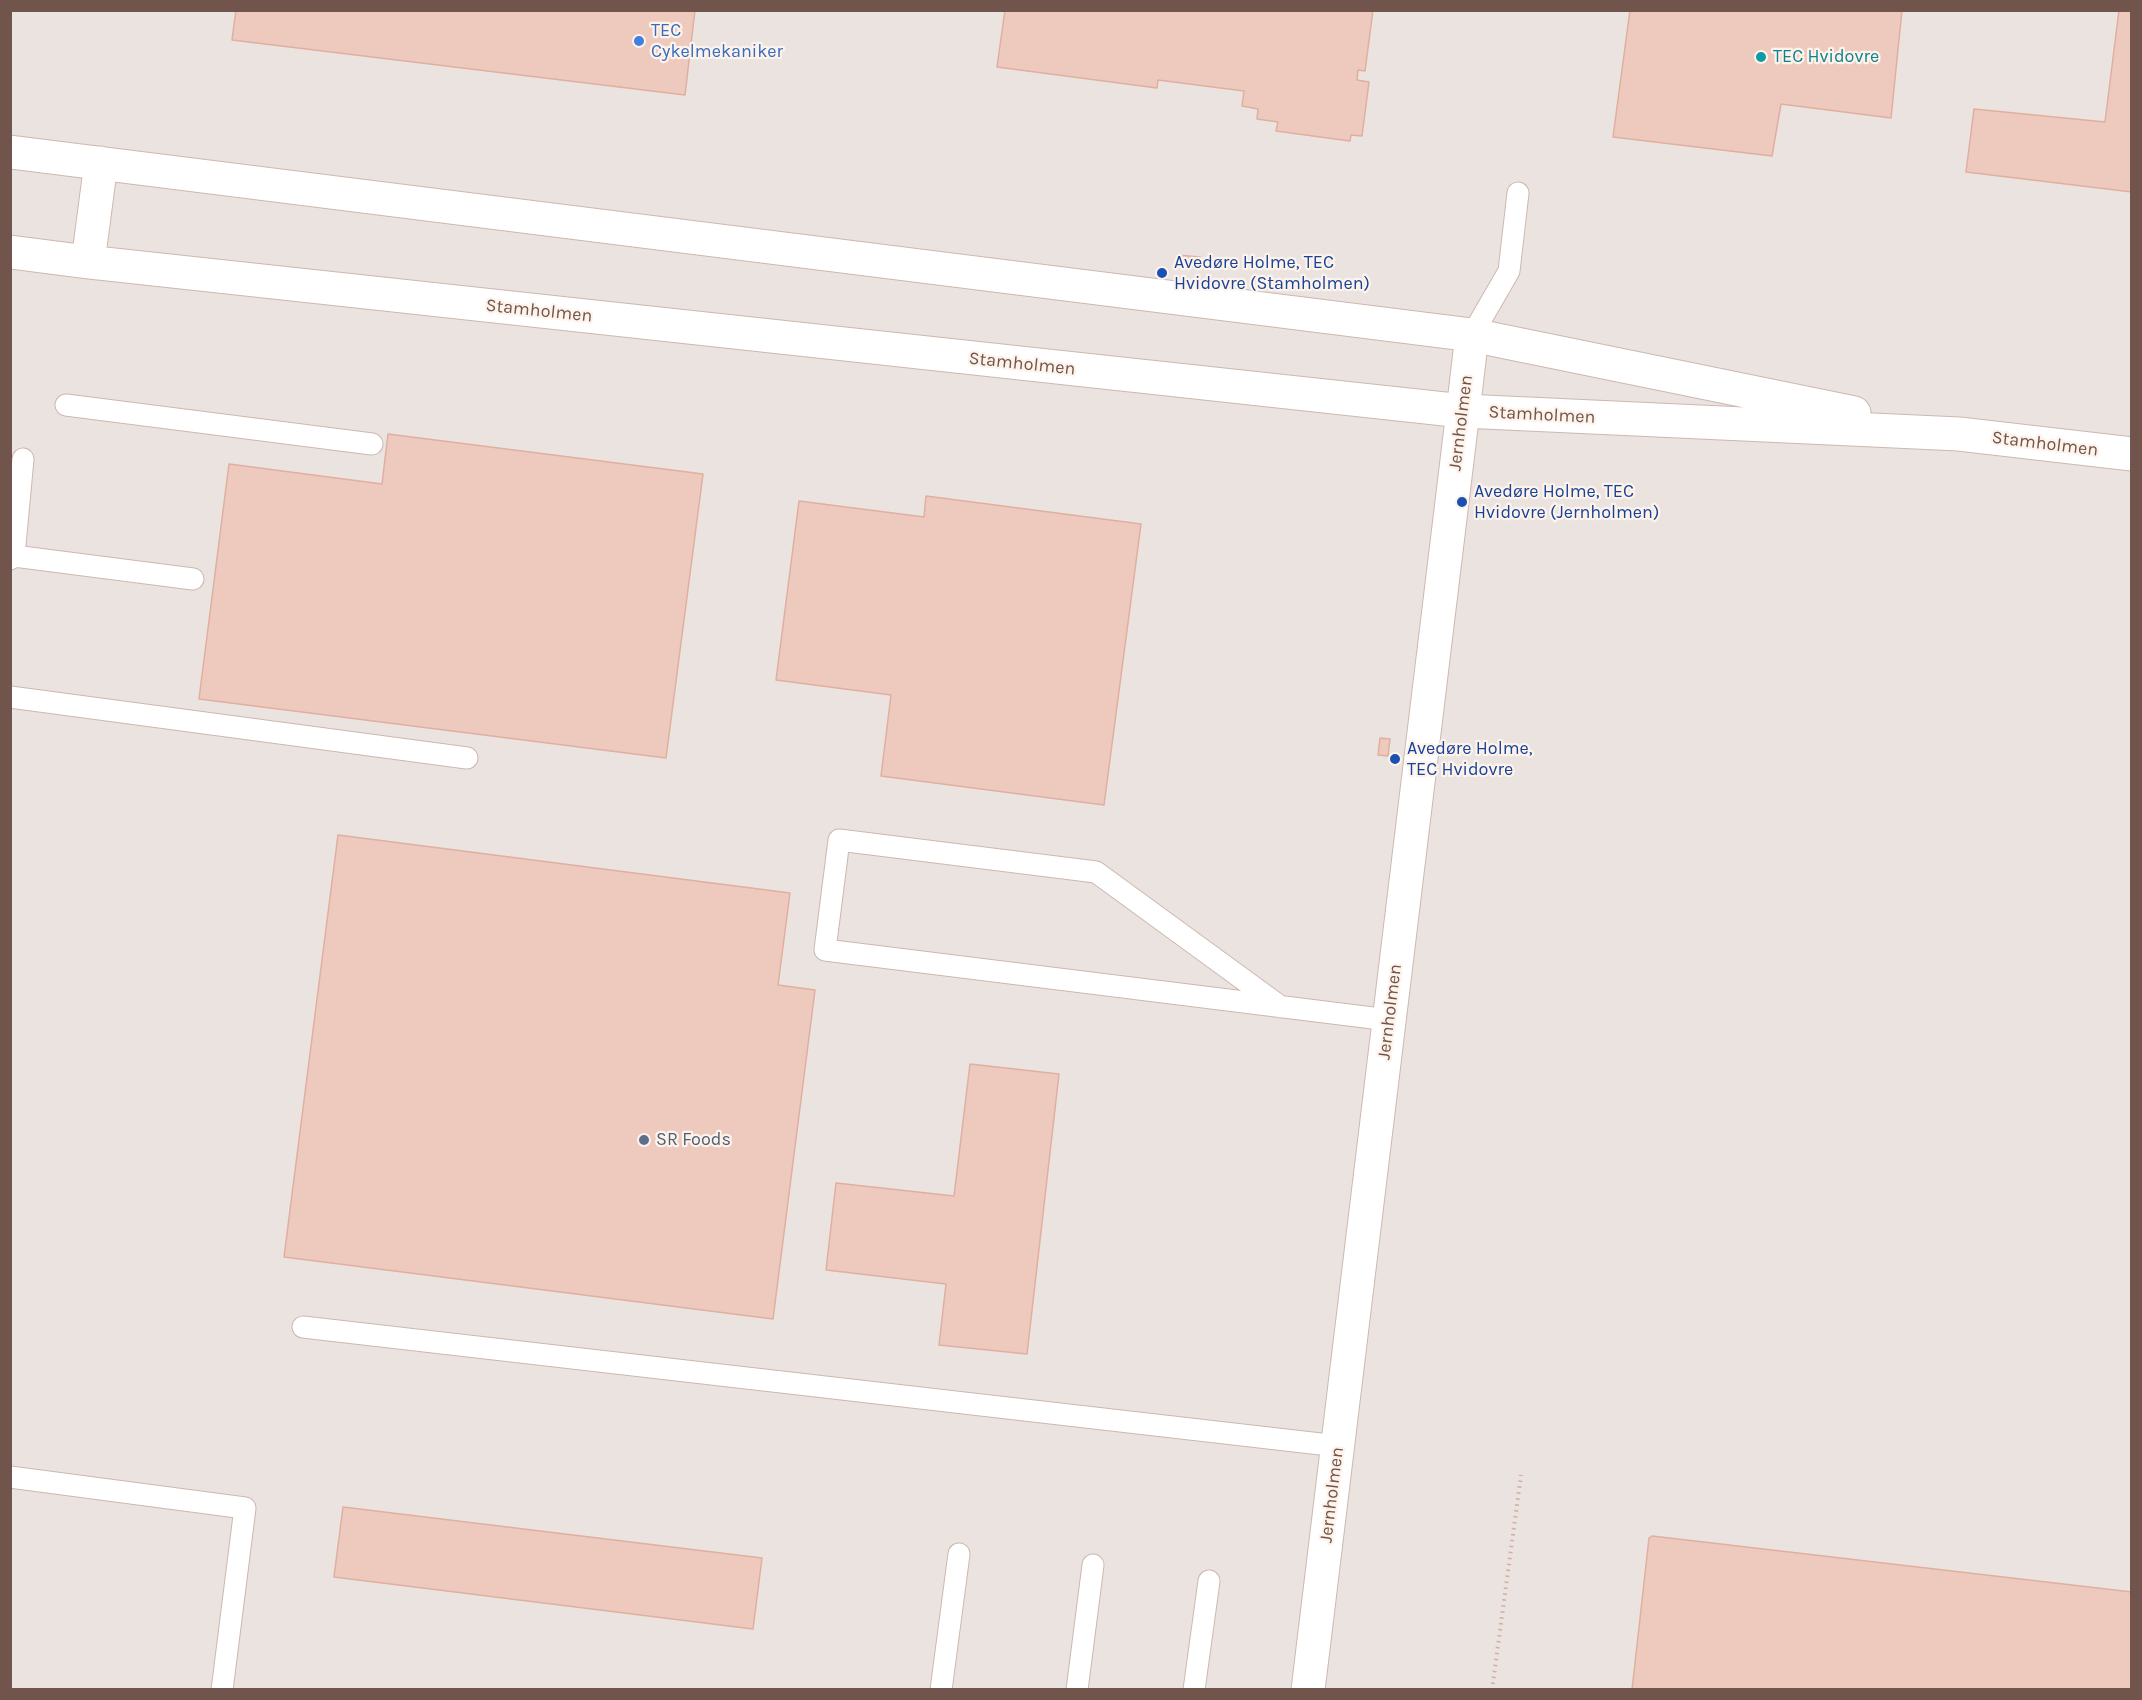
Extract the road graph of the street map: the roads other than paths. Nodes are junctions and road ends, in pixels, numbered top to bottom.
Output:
1 (10, 152) edge
2 (101, 163) junction
3 (1518, 193) dead end
4 (10, 252) edge
5 (88, 262) junction
6 (1472, 335) junction
7 (66, 405) dead end
8 (1463, 411) junction
9 (1959, 434) junction
10 (372, 444) dead end
11 (2132, 454) edge
12 (23, 459) dead end
13 (12, 557) edge
14 (193, 579) dead end
15 (10, 697) edge
16 (467, 758) dead end
17 (1281, 1007) junction
18 (1389, 1020) junction
19 (303, 1327) dead end
20 (1338, 1446) junction
21 (10, 1477) edge
22 (959, 1554) dead end
23 (1093, 1565) dead end
24 (1209, 1581) dead end
25 (222, 1689) edge
26 (941, 1689) edge
27 (1077, 1689) edge
28 (1194, 1689) edge
29 (1308, 1689) edge

1 - 2 street, Stamholmen
2 - 5 street
2 - 6 street, Stamholmen
3 - 6 lane
4 - 5 street, Stamholmen
5 - 8 street, Stamholmen
6 - 8 street, Jernholmen
6 - 9 street, Stamholmen
7 - 10 lane
8 - 9 street, Stamholmen
8 - 18 street, Jernholmen
9 - 11 street, Stamholmen
12 - 13 lane
13 - 14 lane
15 - 16 lane
17 - 17 lane
17 - 18 lane
18 - 20 street, Jernholmen
19 - 20 lane
20 - 29 street, Jernholmen
21 - 25 lane
22 - 26 lane
23 - 27 lane
24 - 28 lane

